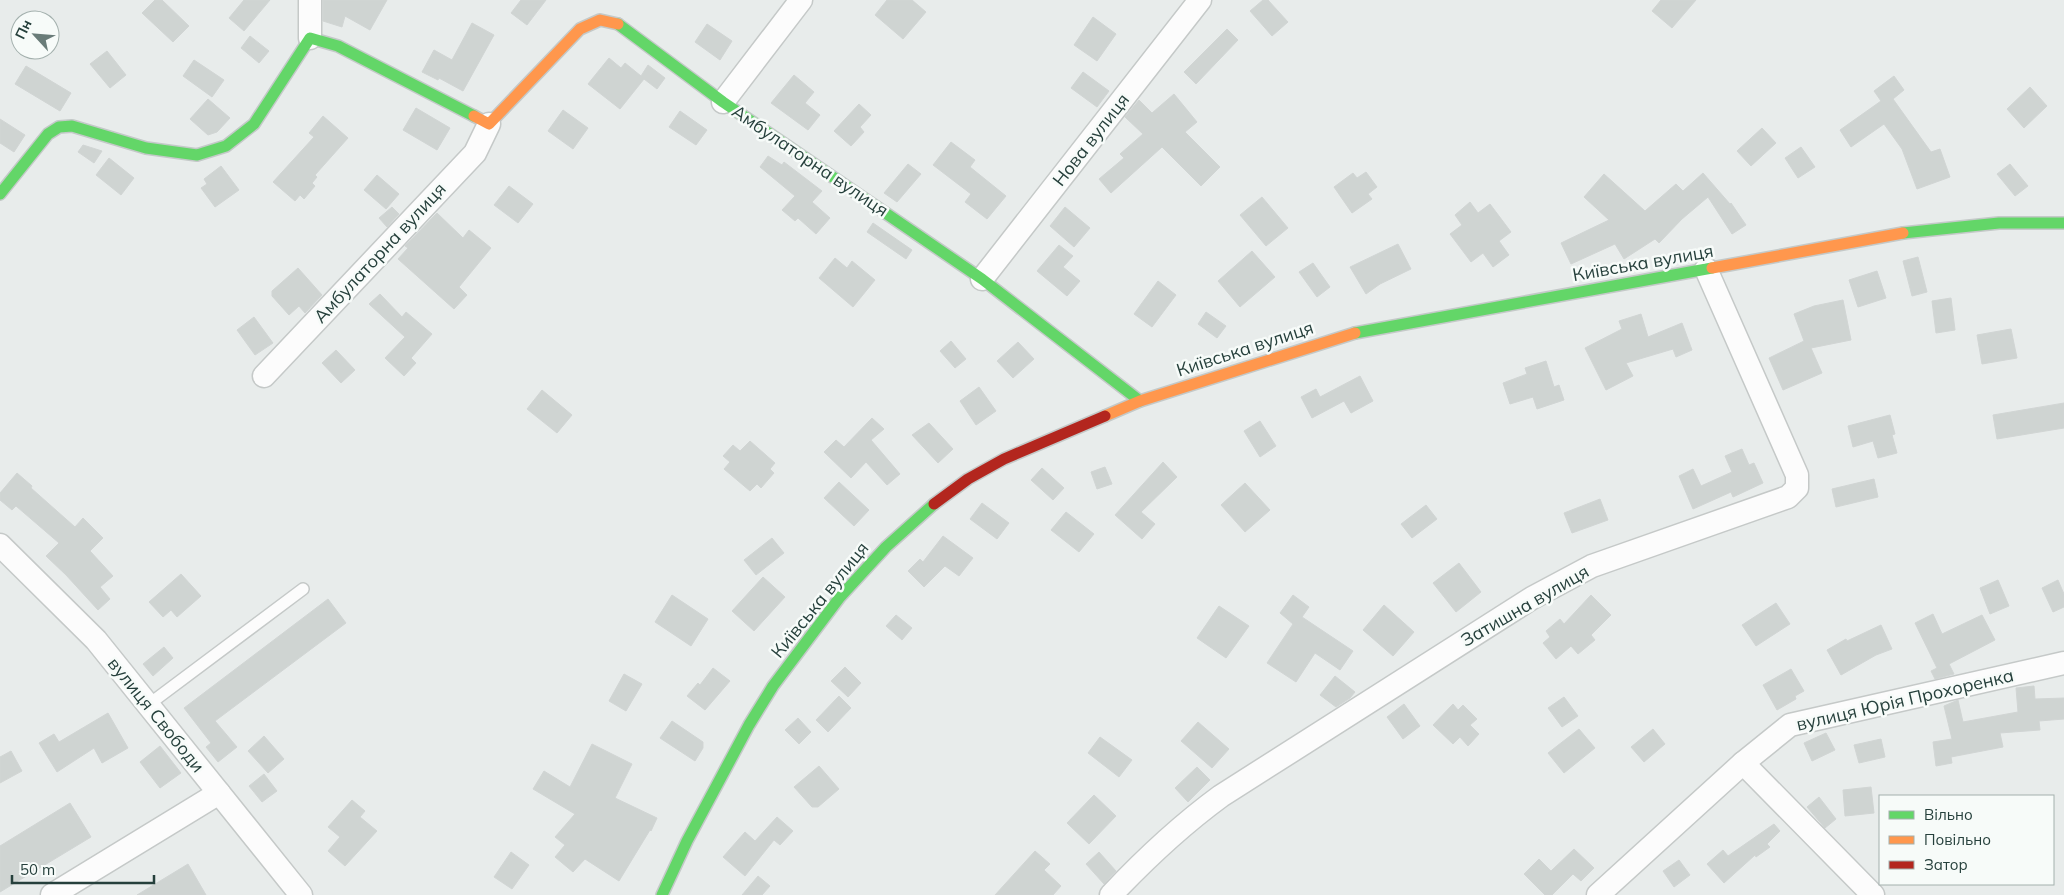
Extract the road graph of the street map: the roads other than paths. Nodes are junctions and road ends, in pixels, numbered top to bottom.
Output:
1 (310, 0) edge
2 (801, 0) edge
3 (1200, 0) edge
4 (310, 38) junction
5 (723, 102) junction
6 (489, 124) junction
7 (0, 194) edge
8 (2064, 223) edge
9 (1706, 269) junction
10 (982, 279) junction
11 (264, 376) dead end
12 (1140, 401) junction
13 (0, 544) edge
14 (302, 589) dead end
15 (2064, 663) edge
16 (148, 705) junction
17 (1743, 763) junction
18 (218, 793) junction
19 (52, 895) edge
20 (301, 895) edge
21 (662, 895) edge
22 (1111, 895) edge
23 (1598, 895) edge
24 (1873, 895) edge

1 - 4 street
2 - 5 street
3 - 10 street, Нова вулиця
4 - 6 street
4 - 7 street
5 - 6 street, Амбулаторна вулиця
5 - 10 street, Амбулаторна вулиця
6 - 11 street, Амбулаторна вулиця
8 - 9 street, Київська вулиця
9 - 12 street, Київська вулиця
9 - 22 street, Затишна вулиця
10 - 12 street, Амбулаторна вулиця
12 - 21 street, Київська вулиця
13 - 16 street, вулиця Свободи
14 - 16 lane
15 - 17 street, вулиця Юрія Прохоренка
16 - 18 street, вулиця Свободи
17 - 23 street, вулиця Юрія Прохоренка
17 - 24 street
18 - 19 street
18 - 20 street, вулиця Свободи

